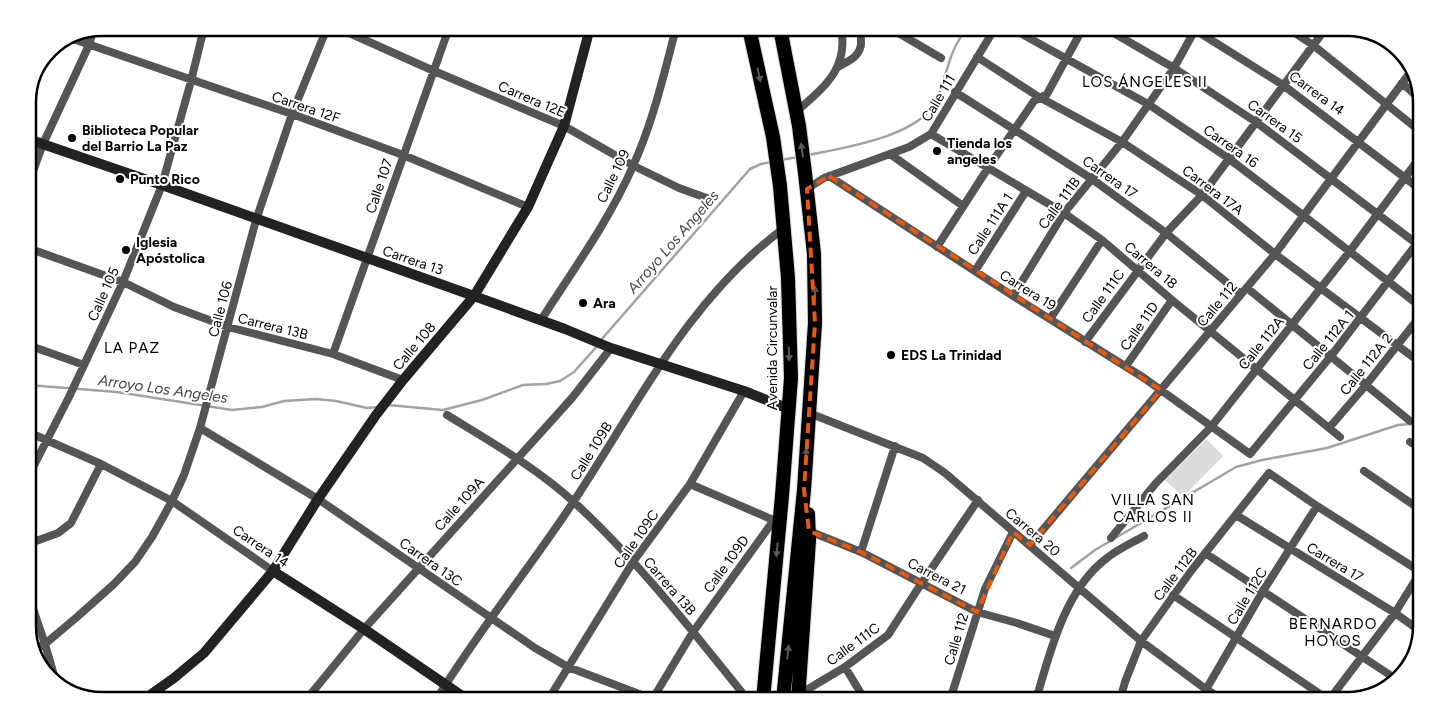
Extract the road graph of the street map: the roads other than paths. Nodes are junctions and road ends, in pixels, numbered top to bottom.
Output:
1 (202, 36) edge
2 (323, 36) edge
3 (356, 36) edge
4 (446, 36) edge
5 (588, 36) edge
6 (674, 36) edge
7 (751, 36) edge
8 (782, 36) edge
9 (841, 36) edge
10 (862, 36) edge
11 (904, 36) edge
12 (990, 36) edge
13 (1026, 36) edge
14 (1079, 36) edge
15 (1119, 36) edge
16 (1190, 36) edge
17 (1206, 36) edge
18 (1299, 36) edge
19 (1320, 36) edge
20 (91, 38) edge
21 (78, 41) edge
22 (88, 45) junction
23 (1313, 46) junction
24 (977, 57) junction
25 (941, 58) dead end
26 (1067, 58) junction
27 (838, 67) junction
28 (1174, 68) junction
29 (434, 71) junction
30 (1407, 76) edge
31 (191, 80) junction
32 (1402, 83) junction
33 (1283, 85) junction
34 (955, 92) junction
35 (1412, 92) edge
36 (1039, 97) junction
37 (1148, 104) junction
38 (1386, 104) junction
39 (796, 112) junction
40 (292, 114) junction
41 (1256, 122) junction
42 (564, 126) junction
43 (1413, 126) edge
44 (1014, 130) junction
45 (930, 134) junction
46 (36, 142) edge
47 (1122, 142) junction
48 (1360, 142) junction
49 (43, 144) junction
50 (403, 154) junction
51 (890, 154) junction
52 (1228, 158) junction
53 (36, 163) edge
54 (634, 166) junction
55 (1413, 167) edge
56 (988, 168) junction
57 (827, 177) junction
58 (1406, 177) junction
59 (1092, 178) junction
60 (1331, 178) junction
61 (806, 179) junction
62 (1413, 183) edge
63 (162, 185) junction
64 (1026, 191) junction
65 (1202, 195) junction
66 (712, 200) dead end
67 (963, 206) junction
68 (528, 207) junction
69 (1064, 213) junction
70 (1378, 214) junction
71 (1304, 216) junction
72 (256, 220) junction
73 (783, 229) junction
74 (1166, 233) junction
75 (1413, 238) edge
76 (1102, 240) junction
77 (937, 246) junction
78 (36, 251) edge
79 (1350, 251) junction
80 (1413, 252) edge
81 (1275, 254) junction
82 (366, 259) junction
83 (975, 271) junction
84 (1137, 271) junction
85 (123, 282) junction
86 (1389, 282) junction
87 (1320, 288) junction
88 (1244, 291) junction
89 (474, 296) junction
90 (1012, 296) junction
91 (1172, 300) junction
92 (1413, 301) edge
93 (1362, 318) junction
94 (1050, 319) junction
95 (541, 320) junction
96 (1291, 325) junction
97 (1413, 325) edge
98 (228, 327) junction
99 (1211, 331) junction
100 (1085, 342) junction
101 (1398, 345) junction
102 (608, 347) junction
103 (36, 348) edge
104 (333, 354) junction
105 (1331, 356) junction
106 (1413, 357) edge
107 (84, 365) junction
108 (661, 365) junction
109 (1126, 366) junction
110 (1256, 368) junction
111 (403, 380) junction
112 (1366, 385) junction
113 (1161, 390) junction
114 (744, 391) junction
115 (1295, 400) junction
116 (789, 409) junction
117 (808, 413) junction
118 (447, 415) dead end
119 (1410, 421) dead end
120 (1211, 427) junction
121 (200, 428) junction
122 (1329, 428) junction
123 (36, 435) edge
124 (1340, 437) dead end
125 (47, 440) junction
126 (1410, 442) dead end
127 (1413, 444) edge
128 (895, 446) junction
129 (518, 458) junction
130 (36, 461) edge
131 (101, 464) junction
132 (1364, 471) dead end
133 (690, 484) junction
134 (804, 490) junction
135 (318, 499) junction
136 (978, 500) junction
137 (172, 501) junction
138 (574, 502) junction
139 (1413, 504) edge
140 (1317, 506) junction
141 (1236, 515) junction
142 (777, 521) junction
143 (809, 531) junction
144 (1013, 532) junction
145 (1144, 536) dead end
146 (1111, 538) dead end
147 (36, 541) edge
148 (1030, 546) junction
149 (1290, 548) junction
150 (861, 552) junction
151 (1205, 554) junction
152 (632, 562) junction
153 (1413, 566) edge
154 (418, 568) junction
155 (273, 571) junction
156 (921, 584) junction
157 (1413, 584) edge
158 (1080, 587) junction
159 (1263, 591) junction
160 (1173, 595) junction
161 (977, 612) junction
162 (1395, 613) junction
163 (36, 618) edge
164 (491, 619) junction
165 (1413, 626) edge
166 (364, 629) junction
167 (693, 632) junction
168 (1055, 636) junction
169 (1237, 637) junction
170 (1141, 641) junction
171 (45, 644) junction
172 (40, 646) edge
173 (1361, 657) junction
174 (568, 667) junction
175 (845, 667) junction
176 (52, 668) edge
177 (1390, 676) edge
178 (446, 685) junction
179 (1207, 690) junction
180 (154, 692) edge
181 (315, 692) edge
182 (441, 692) edge
183 (456, 692) edge
184 (553, 692) edge
185 (632, 692) edge
186 (658, 692) edge
187 (742, 692) edge
188 (764, 692) edge
189 (784, 692) edge
190 (798, 692) edge
191 (807, 692) edge
192 (860, 692) edge
193 (952, 692) edge
194 (1038, 692) edge
195 (1122, 692) edge
196 (1210, 692) edge
197 (1317, 692) edge
198 (1335, 692) edge

1 - 31 street, Calle 105
2 - 40 street, Calle 106
3 - 29 street, Carrera 12E
4 - 29 street, Calle 107
5 - 42 street, Calle 108
6 - 54 street, Calle 109
7 -> 73 highway, Avenida Circunvalar
8 - 39 highway
9 - 27 street
10 - 27 street
11 - 25 street
12 - 24 street, Calle 111
13 - 26 street, Carrera 16
14 - 26 street
15 - 28 street, Carrera 15
16 - 28 street, Calle 111B
17 - 33 street, Carrera 14
18 - 23 street
19 - 23 street, Calle 111C
20 - 22 street
21 - 22 street, Carrera 12F
22 - 31 street, Carrera 12F
22 - 49 street
23 - 33 street, Calle 111C
23 - 38 street
24 - 34 street, Calle 111
24 - 36 street, Carrera 17A
26 - 36 street
26 - 37 street, Carrera 16
27 - 39 street
28 - 37 street, Calle 111B
28 - 41 street, Carrera 15
29 - 42 street, Carrera 12E
29 - 50 street, Calle 107
30 - 32 street, Calle 112
31 - 40 street, Carrera 12F
31 - 63 street, Calle 105
32 - 35 street
32 - 38 street, Calle 112
33 - 41 street, Calle 111C
33 - 48 street, Carrera 14
34 - 44 street, Carrera 17
34 - 45 street, Calle 111
36 - 44 street
36 - 47 street, Carrera 17A
37 - 47 street, Calle 111B
37 - 52 street, Carrera 16
38 - 43 street
38 - 48 street, Calle 112
61 -> 39 highway
40 - 50 street, Carrera 12F
40 - 72 street, Calle 106
41 - 52 street, Calle 111C
41 - 60 street, Carrera 15
42 - 54 street, Carrera 12E
42 - 68 street, Calle 108
44 - 56 street
44 - 59 street, Carrera 17
45 - 51 street, Calle 111
45 - 56 street, Carrera 18
46 - 49 street, Carrera 13
47 - 59 street, Calle 111B
47 - 65 street, Carrera 17A
48 - 58 street, Carrera 14
48 - 60 street, Calle 112
49 - 53 street
49 - 63 street, Carrera 13
50 - 68 street, Carrera 12F
50 - 82 street, Calle 107
51 - 57 street, Calle 111
51 - 67 street
52 - 65 street, Calle 111C
52 - 71 street, Carrera 16
54 - 66 street, Carrera 12E
54 - 95 street, Calle 109
55 - 58 street, Calle 112A
56 - 64 street, Carrera 18
56 - 67 street
57 - 61 street, Calle 111
57 - 61 street, Calle 111
57 - 77 street, Carrera 19
58 - 62 street, Carrera 14
58 - 70 street, Calle 112A
59 - 69 street, Calle 111B
59 - 74 street, Carrera 17
60 - 70 street, Carrera 15
60 - 71 street, Calle 112
117 -> 61 highway
63 - 72 street, Carrera 13
63 - 85 street, Calle 105
64 - 69 street, Carrera 18
64 - 83 street, Calle 111A 1
65 - 74 street, Calle 111C
65 - 81 street, Carrera 17A
67 - 77 street
68 - 89 street, Calle 108
69 - 76 street, Carrera 18
69 - 90 street, Calle 111B
70 - 75 street, Carrera 15
70 - 79 street, Calle 112A
71 - 79 street, Carrera 16
71 - 81 street, Calle 112
72 - 82 street, Carrera 13
72 - 98 street, Calle 106
73 - 108 street, Calle 109B
73 -> 116 highway, Avenida Circunvalar
74 - 84 street, Calle 111C
74 - 88 street, Carrera 17
76 - 84 street, Carrera 18
76 - 94 street
77 - 83 street, Carrera 19
78 - 85 street, Carrera 13B
79 - 86 street, Carrera 16
79 - 87 street, Calle 112A
80 - 86 street, Calle 112A 1
81 - 87 street, Carrera 17A
81 - 88 street, Calle 112
82 - 89 street, Carrera 13
82 - 104 street, Calle 107
83 - 90 street, Carrera 19
84 - 91 street, Carrera 18
84 - 100 street, Calle 111C
85 - 98 street, Carrera 13B
85 - 107 street, Calle 105
86 - 92 street, Carrera 16
86 - 93 street, Calle 112A 1
87 - 93 street, Carrera 17A
87 - 96 street, Calle 112A
88 - 96 street, Carrera 17
88 - 99 street, Calle 112
89 - 95 street, Carrera 13
89 - 111 street, Calle 108
90 - 94 street, Carrera 19
91 - 99 street, Carrera 18
91 - 109 street, Calle 11D
93 - 101 street, Carrera 17A
93 - 105 street, Calle 112A 1
94 - 100 street, Carrera 19
95 - 102 street, Carrera 13
96 - 105 street, Carrera 17
96 - 110 street, Calle 112A
97 - 101 street, Calle 112A 2
98 - 104 street, Carrera 13B
98 - 121 street, Calle 106
99 - 110 street, Carrera 18
99 - 113 street, Calle 112
100 - 109 street, Carrera 19
101 - 106 street, Carrera 17A
101 - 112 street, Calle 112A 2
102 - 108 street, Carrera 13
102 - 129 street, Calle 109A
103 - 107 street
104 - 111 street, Carrera 13B
105 - 112 street, Carrera 17
105 - 115 street, Calle 112A 1
107 - 125 street, Calle 105
108 - 114 street, Carrera 13
108 - 138 street, Calle 109B
109 - 113 street, Carrera 19
110 - 115 street, Carrera 18
110 - 120 street, Calle 112A
111 - 135 street, Calle 108
112 - 119 street, Carrera 17
112 - 122 street, Calle 112A 2
113 - 120 street, Carrera 19
113 - 148 street, Calle 112
114 - 116 street, Carrera 13
114 - 133 street, Calle 109C
115 - 120 street, Calle 112A 1
115 - 122 street, Carrera 18
116 - 142 highway, Avenida Circunvalar
117 - 128 street, Carrera 20
134 -> 117 highway
118 - 129 street, Carrera 13B
120 - 146 street, Calle 112A
121 - 135 street, Carrera 13C
121 - 137 street, Calle 106
122 - 124 street, Carrera 18
123 - 125 street, Carrera 14
125 - 130 street, Calle 105
125 - 131 street, Carrera 14
126 - 127 street
128 - 136 street, Carrera 20
128 - 150 street
129 - 138 street, Carrera 13B
129 - 154 street, Calle 109A
131 - 137 street, Carrera 14
131 - 147 street
132 - 139 street
133 - 142 street
133 - 152 street, Calle 109C
134 - 143 highway
189 -> 134 highway
135 - 154 street, Carrera 13C
135 - 155 street, Calle 108
136 - 144 street, Carrera 20
136 - 156 street, Calle 111C
137 - 155 street, Carrera 14
137 - 171 street, Calle 106
138 - 152 street, Carrera 13B
138 - 164 street, Calle 109B
140 - 141 street, Calle 112B
140 - 149 street, Calle 112C
140 - 153 street
141 - 149 street, Carrera 17
141 - 151 street, Calle 112B
142 - 167 street, Calle 109D
142 -> 188 highway, Avenida Circunvalar
143 - 150 street, Carrera 21
143 - 190 highway
144 - 148 street, Carrera 20
144 - 161 street, Calle 112
145 - 158 street
148 - 158 street, Carrera 20
149 - 159 street, Calle 112C
149 - 162 street, Carrera 17
150 - 156 street, Carrera 21
151 - 159 street
151 - 160 street, Calle 112B
152 - 167 street, Carrera 13B
152 - 174 street, Calle 109C
154 - 164 street, Carrera 13C
154 - 166 street, Calle 109A
155 - 166 street, Carrera 14
155 - 180 street, Calle 108
156 - 161 street, Carrera 21
156 - 175 street, Calle 111C
157 - 162 street
158 - 168 street
158 - 170 street, Carrera 20
159 - 169 street, Calle 112C
159 - 173 street
160 - 169 street
160 - 170 street, Calle 112B
161 - 168 street, Carrera 21
161 - 193 street, Calle 112
162 - 165 street, Carrera 17
162 - 173 street
163 - 171 street
164 - 174 street, Carrera 13C
164 - 178 street, Calle 109B
166 - 178 street, Carrera 14
166 - 181 street, Calle 109A
167 - 186 street, Calle 109D
167 - 187 street, Carrera 13B
168 - 194 street
169 - 179 street, Calle 112C
169 - 197 street
170 - 179 street, Carrera 20
170 - 195 street, Calle 112B
171 - 172 street, Calle 106
171 - 176 street
173 - 177 street
173 - 198 street
174 - 184 street, Calle 109C
174 - 185 street, Carrera 13C
175 - 191 street, Calle 111C
175 - 192 street
178 - 182 street, Calle 109B
178 - 183 street, Carrera 14
179 - 196 street, Carrera 20

